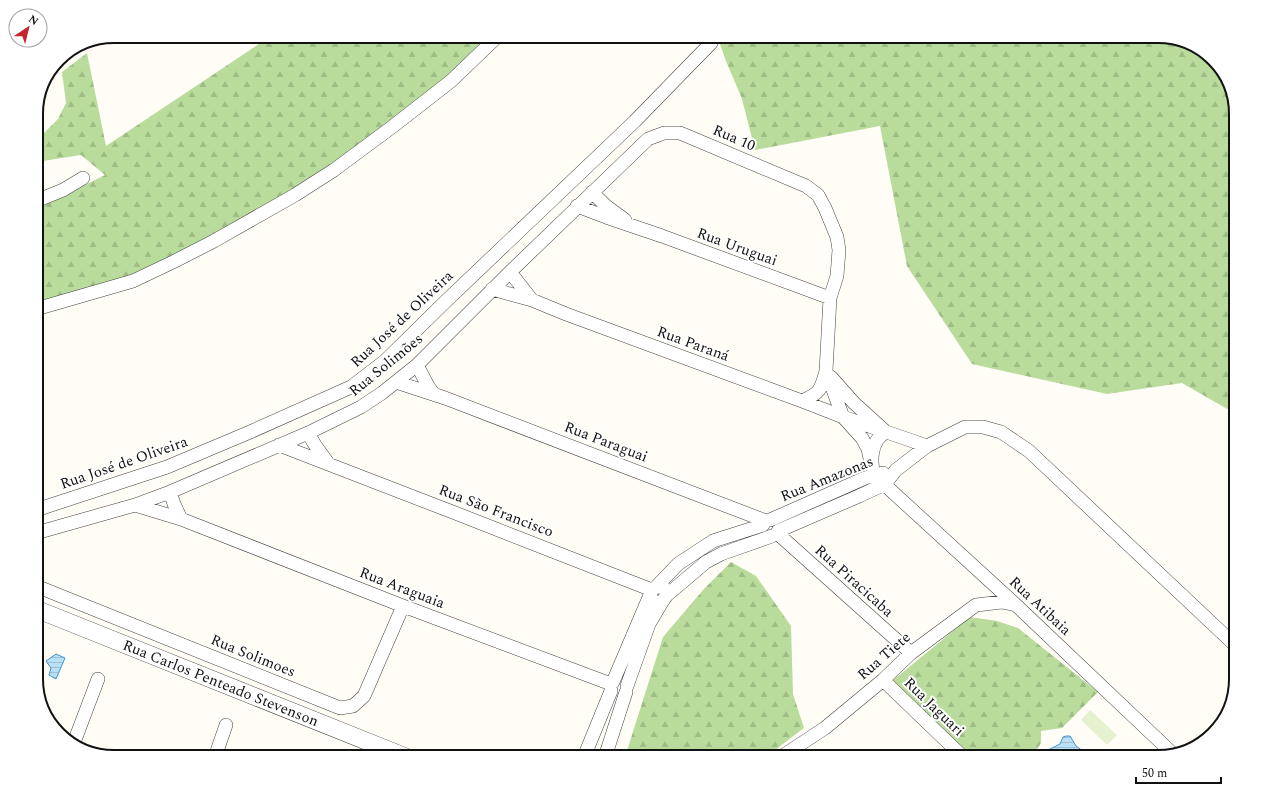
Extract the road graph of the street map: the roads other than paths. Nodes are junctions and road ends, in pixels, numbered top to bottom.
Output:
1 (491, 43) edge
2 (711, 43) edge
3 (648, 139) joint
4 (83, 178) dead end
5 (592, 192) junction
6 (43, 198) edge
7 (578, 206) junction
8 (632, 226) junction
9 (510, 272) junction
10 (492, 289) junction
11 (830, 298) junction
12 (532, 300) junction
13 (43, 307) edge
14 (417, 365) junction
15 (826, 371) junction
16 (396, 382) junction
17 (433, 393) junction
18 (802, 401) junction
19 (843, 417) junction
20 (886, 432) junction
21 (308, 433) junction
22 (279, 445) junction
23 (928, 446) junction
24 (328, 464) junction
25 (873, 469) junction
26 (896, 470) junction
27 (885, 484) junction
28 (170, 492) junction
29 (135, 504) junction
30 (43, 508) edge
31 (181, 519) junction
32 (766, 522) junction
33 (43, 532) edge
34 (775, 533) junction
35 (43, 589) edge
36 (652, 591) junction
37 (665, 599) junction
38 (1016, 605) junction
39 (403, 606) junction
40 (43, 612) edge
41 (1229, 639) edge
42 (911, 653) junction
43 (98, 679) dead end
44 (883, 680) junction
45 (612, 686) junction
46 (626, 689) junction
47 (226, 725) dead end
48 (75, 739) edge
49 (1168, 749) edge
50 (217, 750) edge
51 (388, 750) edge
52 (586, 750) edge
53 (608, 750) edge
54 (793, 750) edge
55 (956, 750) edge

1 - 13 street
2 - 30 street, Rua José de Oliveira
3 - 5 street, Rua Solimões
3 - 11 street, Rua 10
4 - 6 street
5 - 7 street, Rua Solimões
5 - 8 street, Rua Uruguai
7 - 8 street, Rua Uruguai
7 - 9 street, Rua Solimões
8 - 11 street, Rua Uruguai
9 - 10 street, Rua Solimões
9 - 12 street, Rua Paraná
10 - 12 street, Rua Paraná
10 - 14 street, Rua Solimões
11 - 15 street
12 - 18 street, Rua Paraná
14 - 16 street, Rua Solimões
14 - 17 street
15 - 18 street
15 - 19 street
15 - 20 street
16 - 17 street, Rua Paraguai
16 - 21 street, Rua Solimões
17 - 32 street, Rua Paraguai
18 - 19 street, Rua Paraná
19 - 20 street, Rua Paraná
19 - 25 street, Rua Paraná
20 - 23 street, Rua Paraná
20 - 25 street
21 - 22 street, Rua Solimões
21 - 24 street
22 - 24 street, Rua São Francisco
22 - 28 street, Rua Solimões
23 - 26 street, Rua Amazonas
23 - 41 street, Rua Amazonas
24 - 36 street, Rua São Francisco
25 - 26 street, Rua Amazonas
25 - 27 street, Rua Atibaia
25 - 32 street, Rua Amazonas
26 - 27 street, Rua Amazonas
27 - 34 street, Rua Amazonas
27 - 38 street, Rua Atibaia
28 - 29 street, Rua Solimões
28 - 31 street
29 - 31 street, Rua Araguaia
29 - 33 street, Rua Solimões
31 - 39 street, Rua Araguaia
32 - 34 street
32 - 36 street, Rua Amazonas
34 - 37 street, Rua Amazonas
34 - 42 street, Rua Piracicaba
35 - 39 street, Rua Solimoes
36 - 37 street, Rua São Francisco
36 - 45 street, Rua Amazonas
37 - 46 street, Rua Amazonas
38 - 42 street, Rua Tiete
38 - 49 street, Rua Atibaia
39 - 45 street, Rua Araguaia
40 - 51 street, Rua Carlos Penteado Stevenson
42 - 44 street, Rua Tiete
43 - 48 street
44 - 54 street, Rua Tiete
44 - 55 street, Rua Jaguari
45 - 46 street, Rua Araguaia
45 - 52 street, Rua Amazonas
46 - 53 street, Rua Amazonas
47 - 50 street

